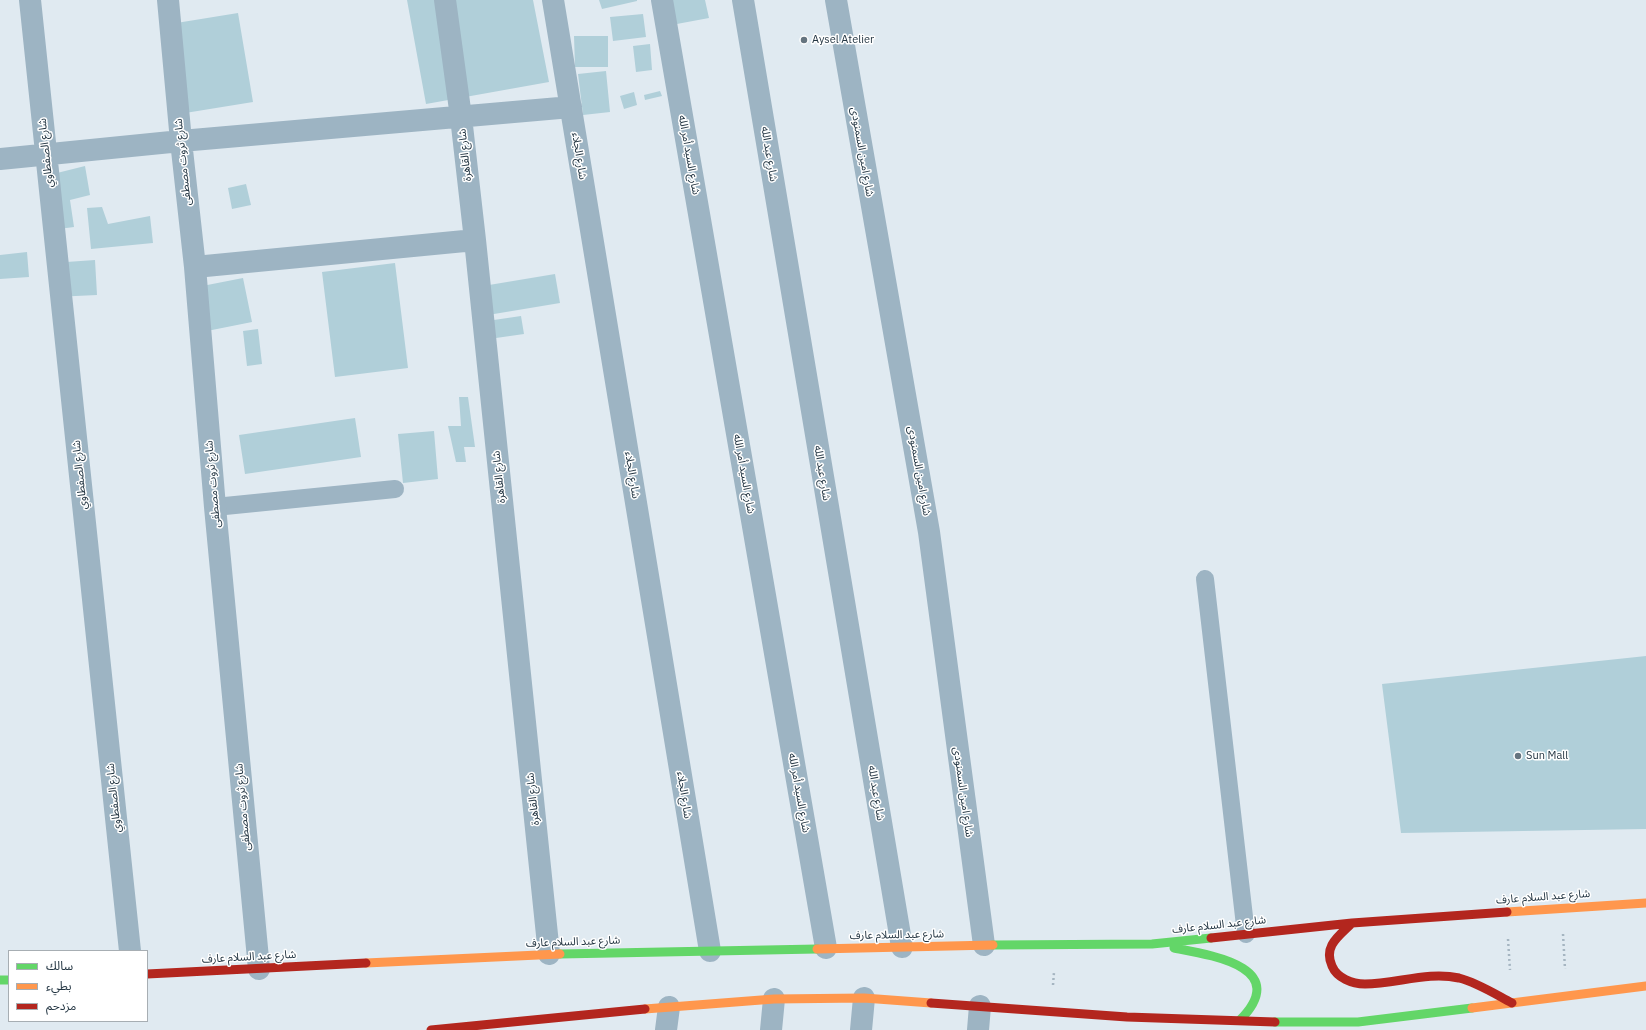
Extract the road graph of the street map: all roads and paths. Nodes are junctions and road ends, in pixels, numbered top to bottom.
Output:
1 (30, 0) edge
2 (168, 0) edge
3 (445, 0) edge
4 (553, 0) edge
5 (662, 0) edge
6 (743, 0) edge
7 (836, 0) edge
8 (571, 107) junction
9 (461, 117) junction
10 (180, 141) junction
11 (46, 154) junction
12 (0, 159) edge
13 (475, 240) junction
14 (195, 267) junction
15 (395, 489) dead end
16 (215, 506) junction
17 (1205, 579) dead end
18 (1646, 903) edge
19 (1562, 908) junction
20 (1506, 912) junction
21 (1352, 923) junction
22 (1246, 934) junction
23 (1056, 944) junction
24 (1152, 944) junction
25 (984, 945) junction
26 (902, 947) junction
27 (826, 948) junction
28 (130, 950) edge
29 (710, 951) junction
30 (549, 954) junction
31 (259, 969) junction
32 (148, 974) edge
33 (1646, 986) edge
34 (1567, 996) junction
35 (864, 998) junction
36 (774, 999) junction
37 (1512, 1003) junction
38 (980, 1006) junction
39 (669, 1007) junction
40 (1051, 1012) junction
41 (1240, 1020) junction
42 (1414, 1023) edge
43 (557, 1024) edge
44 (1127, 1024) edge
45 (1180, 1024) edge
46 (1301, 1026) edge
47 (431, 1030) edge
48 (666, 1030) edge
49 (771, 1030) edge
50 (861, 1030) edge
51 (978, 1030) edge

1 - 11 street, شارع الصفطاوي
2 - 10 street, شارع ثروت مصطفى
3 - 9 street, شارع القاهرة
4 - 8 street, شارع الجلاء
5 - 27 street, شارع السيد أمر الله
6 - 26 street, شارع عبد الله
7 - 25 street, شارع امين السمنودى
8 - 9 street
8 - 29 street, شارع الجلاء
9 - 10 street
9 - 13 street, شارع القاهرة
10 - 11 street
10 - 14 street, شارع ثروت مصطفى
11 - 12 street
11 - 28 street, شارع الصفطاوي
13 - 14 street
13 - 30 street, شارع القاهرة
14 - 16 street, شارع ثروت مصطفى
15 - 16 lane
16 - 31 street, شارع ثروت مصطفى
17 - 22 lane
18 - 19 main road, شارع عبد السلام عارف
19 - 20 main road, شارع عبد السلام عارف
19 - 34 path
20 - 21 main road, شارع عبد السلام عارف
20 - 37 path
21 - 22 main road, شارع عبد السلام عارف
21 - 37 main road
22 - 24 main road, شارع عبد السلام عارف
23 - 24 main road, شارع عبد السلام عارف
23 - 25 main road, شارع عبد السلام عارف
23 - 40 path
24 - 41 main road
25 - 26 main road, شارع عبد السلام عارف
26 - 27 main road, شارع عبد السلام عارف
27 - 29 main road, شارع عبد السلام عارف
29 - 30 main road, شارع عبد السلام عارف
30 - 31 main road, شارع عبد السلام عارف
31 - 32 main road, شارع عبد السلام عارف
33 - 34 main road
34 - 37 main road
35 - 36 main road
35 - 38 main road
35 - 50 street
36 - 39 main road
36 - 49 street
37 - 42 main road
38 - 40 main road
38 - 51 street
39 - 43 main road
39 - 48 street
40 - 44 main road
41 - 45 main road
41 - 46 main road
42 - 46 main road
43 - 47 main road
44 - 45 main road

